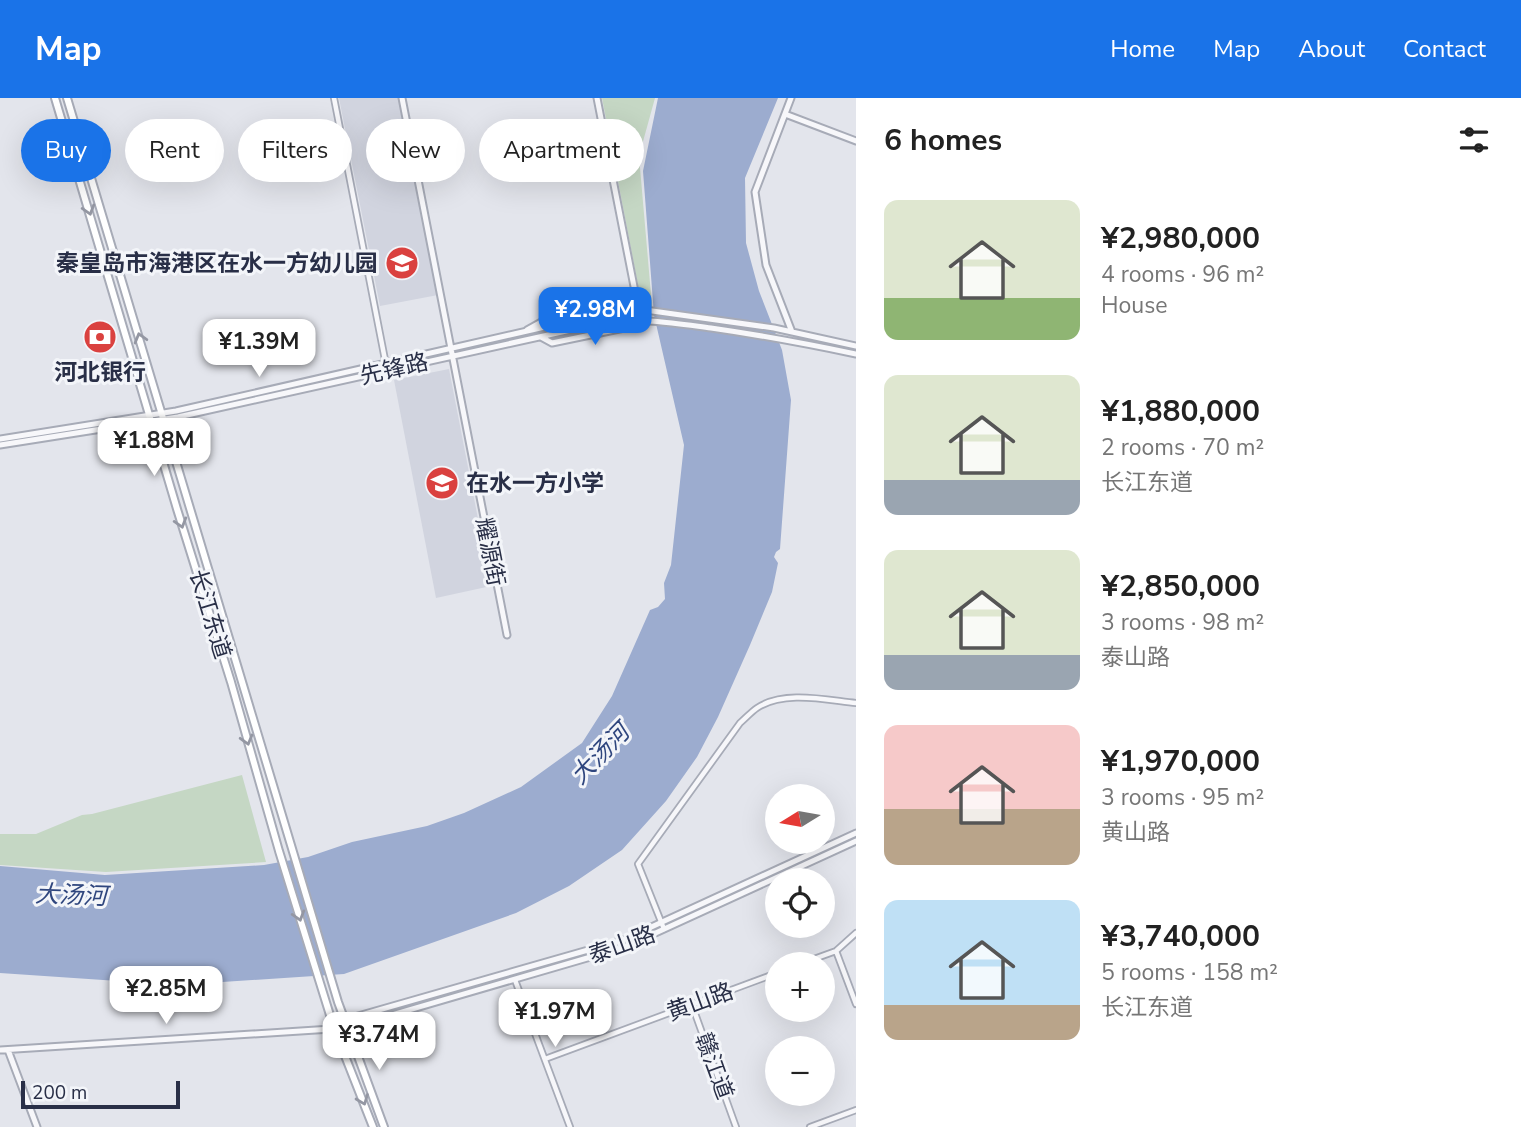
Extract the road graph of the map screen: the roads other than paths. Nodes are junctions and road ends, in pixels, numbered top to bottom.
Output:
1 (55, 98) edge
2 (67, 98) edge
3 (334, 98) edge
4 (402, 98) edge
5 (597, 98) edge
6 (791, 98) edge
7 (785, 114) junction
8 (856, 141) edge
9 (635, 299) junction
10 (638, 309) junction
11 (639, 319) junction
12 (792, 332) junction
13 (521, 333) junction
14 (795, 342) junction
15 (856, 345) edge
16 (450, 348) junction
17 (856, 354) edge
18 (451, 356) junction
19 (386, 367) junction
20 (164, 416) junction
21 (150, 419) junction
22 (0, 439) edge
23 (0, 445) edge
24 (507, 635) dead end
25 (856, 702) edge
26 (856, 833) edge
27 (856, 841) edge
28 (662, 922) junction
29 (664, 929) junction
30 (856, 933) edge
31 (836, 951) joint
32 (765, 978) edge
33 (515, 980) junction
34 (856, 1004) edge
35 (692, 1005) junction
36 (344, 1020) junction
37 (334, 1028) junction
38 (347, 1028) junction
39 (0, 1050) edge
40 (8, 1050) junction
41 (545, 1059) junction
42 (856, 1110) edge
43 (37, 1127) edge
44 (373, 1127) edge
45 (384, 1127) edge
46 (570, 1127) edge
47 (736, 1127) edge
48 (810, 1127) edge

1 -> 21 main road, 长江东道
20 -> 2 main road, 长江东道
3 - 19 street
4 - 16 street, 耀源街
5 - 9 street
6 - 7 street
7 - 8 street
7 - 12 street
9 - 10 street
9 - 13 street
10 - 11 street
10 - 12 street
10 - 13 street
11 - 14 street, 先锋路
11 - 18 street, 先锋路
12 - 14 street
12 - 15 street
13 - 16 street
14 - 17 street, 先锋路
16 - 18 street, 耀源街
16 - 19 street
18 - 19 street, 先锋路
18 - 24 street, 耀源街
19 - 20 street, 先锋路
20 - 21 street, 先锋路
20 - 36 main road, 长江东道
21 - 22 street
21 - 23 street
21 -> 37 main road, 长江东道
25 - 28 street
26 - 28 street
27 - 29 street, 泰山路
28 - 29 street
28 - 36 street
29 - 33 street, 泰山路
30 - 31 street
31 - 34 street
32 - 35 street, 黄山路
33 - 38 street, 泰山路
33 - 41 street
35 - 41 street, 黄山路
35 - 47 street, 赣江道
36 - 37 street
36 - 38 main road, 长江东道
37 - 38 street, 泰山路
37 - 40 street, 泰山路
37 -> 44 main road, 长江东道
38 - 45 main road, 长江东道
39 - 40 street, 泰山路
40 - 43 street
41 - 46 street
42 - 48 street

